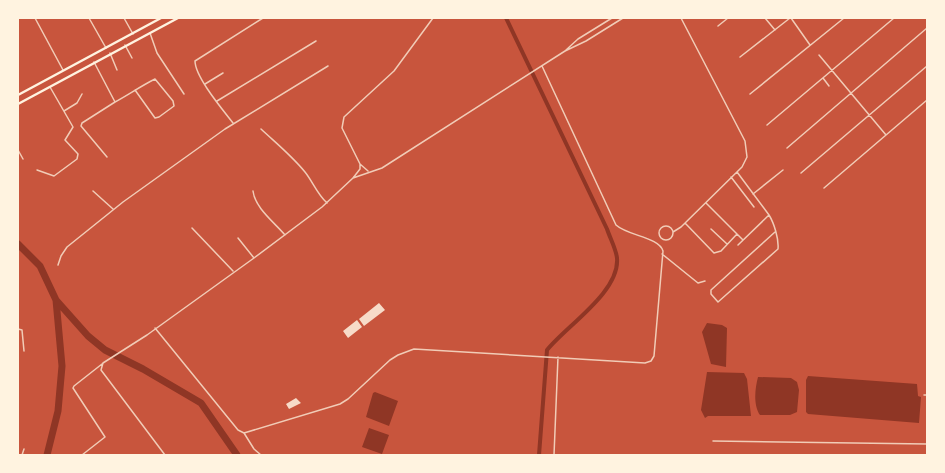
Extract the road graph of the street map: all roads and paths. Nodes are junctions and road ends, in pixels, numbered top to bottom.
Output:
1 (35, 18) edge
2 (89, 18) edge
3 (124, 18) edge
4 (161, 18) edge
5 (178, 18) edge
6 (263, 18) edge
7 (433, 18) edge
8 (612, 18) edge
9 (624, 18) edge
10 (681, 18) edge
11 (728, 18) edge
12 (765, 18) edge
13 (791, 18) edge
14 (844, 18) edge
15 (894, 18) edge
16 (718, 26) dead end
17 (927, 28) edge
18 (775, 30) junction
19 (150, 33) junction
20 (133, 34) junction
21 (136, 40) junction
22 (316, 40) dead end
23 (125, 45) junction
24 (810, 45) junction
25 (106, 48) junction
26 (565, 51) junction
27 (110, 53) junction
28 (819, 55) dead end
29 (740, 57) dead end
30 (132, 58) dead end
31 (94, 62) junction
32 (328, 66) dead end
33 (542, 66) junction
34 (927, 66) edge
35 (63, 70) junction
36 (117, 70) dead end
37 (831, 71) junction
38 (223, 73) dead end
39 (823, 78) junction
40 (205, 84) junction
41 (50, 86) junction
42 (829, 86) dead end
43 (135, 90) junction
44 (82, 94) dead end
45 (184, 94) dead end
46 (750, 94) dead end
47 (851, 94) junction
48 (18, 95) edge
49 (927, 100) edge
50 (216, 101) junction
51 (115, 102) junction
52 (18, 104) edge
53 (64, 111) junction
54 (870, 115) junction
55 (233, 123) junction
56 (767, 125) dead end
57 (261, 129) dead end
58 (886, 136) junction
59 (787, 148) dead end
60 (18, 150) edge
61 (107, 157) dead end
62 (23, 159) dead end
63 (360, 164) junction
64 (37, 170) dead end
65 (783, 170) dead end
66 (369, 172) junction
67 (737, 172) junction
68 (802, 173) dead end
69 (731, 177) junction
70 (353, 178) junction
71 (824, 188) dead end
72 (93, 191) dead end
73 (254, 191) dead end
74 (752, 194) junction
75 (706, 202) junction
76 (327, 203) junction
77 (754, 207) dead end
78 (113, 209) junction
79 (769, 215) junction
80 (685, 223) junction
81 (192, 228) dead end
82 (711, 229) dead end
83 (673, 232) junction
84 (775, 232) junction
85 (737, 234) junction
86 (285, 235) junction
87 (238, 238) dead end
88 (743, 240) junction
89 (727, 244) junction
90 (738, 245) dead end
91 (662, 254) junction
92 (254, 258) junction
93 (58, 264) dead end
94 (234, 271) junction
95 (705, 281) dead end
96 (156, 328) junction
97 (18, 329) edge
98 (24, 351) dead end
99 (558, 357) junction
100 (103, 363) junction
101 (924, 395) dead end
102 (927, 395) edge
103 (244, 433) junction
104 (713, 441) dead end
105 (927, 444) edge
106 (24, 449) dead end
107 (22, 455) edge
108 (82, 455) edge
109 (165, 455) edge
110 (261, 455) edge
111 (554, 455) edge

1 - 35 street
2 - 25 street
3 - 20 street
4 - 20 main road
5 - 19 main road
6 - 40 street
7 - 63 street
8 - 26 street
9 - 26 street
10 - 67 street
11 - 16 street
12 - 18 street
13 - 18 street
13 - 24 street
14 - 24 street
15 - 37 street
17 - 47 street
18 - 29 street
19 - 21 main road
19 - 45 street
20 - 21 main road
20 - 25 main road
21 - 23 main road
22 - 50 street
23 - 27 main road
23 - 30 street
24 - 46 street
25 - 35 main road
26 - 33 street
27 - 31 main road
27 - 36 street
28 - 37 street
31 - 41 main road
31 - 51 street
32 - 55 street
33 - 66 street
33 - 91 street
34 - 54 street
35 - 48 main road
37 - 39 street
37 - 47 street
38 - 40 street
39 - 42 street
39 - 56 street
40 - 50 street
41 - 52 main road
41 - 53 street
43 - 43 street
43 - 51 street
44 - 53 street
47 - 54 street
47 - 59 street
49 - 58 street
50 - 55 street
51 - 61 street
53 - 64 street
54 - 58 street
54 - 68 street
55 - 78 street
57 - 76 street
58 - 71 street
60 - 62 street
63 - 66 street
63 - 70 street
65 - 74 street
66 - 70 street
67 - 69 street
67 - 74 street
69 - 75 street
69 - 77 street
70 - 76 street
72 - 78 street
73 - 86 street
74 - 79 street
75 - 80 street
75 - 85 street
76 - 86 street
78 - 93 street
79 - 84 street
79 - 88 street
80 - 83 street
80 - 89 street
81 - 94 street
82 - 89 street
83 - 83 street
84 - 84 street
85 - 88 street
85 - 89 street
86 - 92 street
87 - 92 street
88 - 90 street
91 - 95 street
91 - 99 street
92 - 94 street
94 - 96 street
96 - 100 street
96 - 103 street
97 - 98 street
99 - 103 street
99 - 111 street
100 - 108 street
100 - 109 street
101 - 102 street
103 - 110 street
104 - 105 street
106 - 107 street

